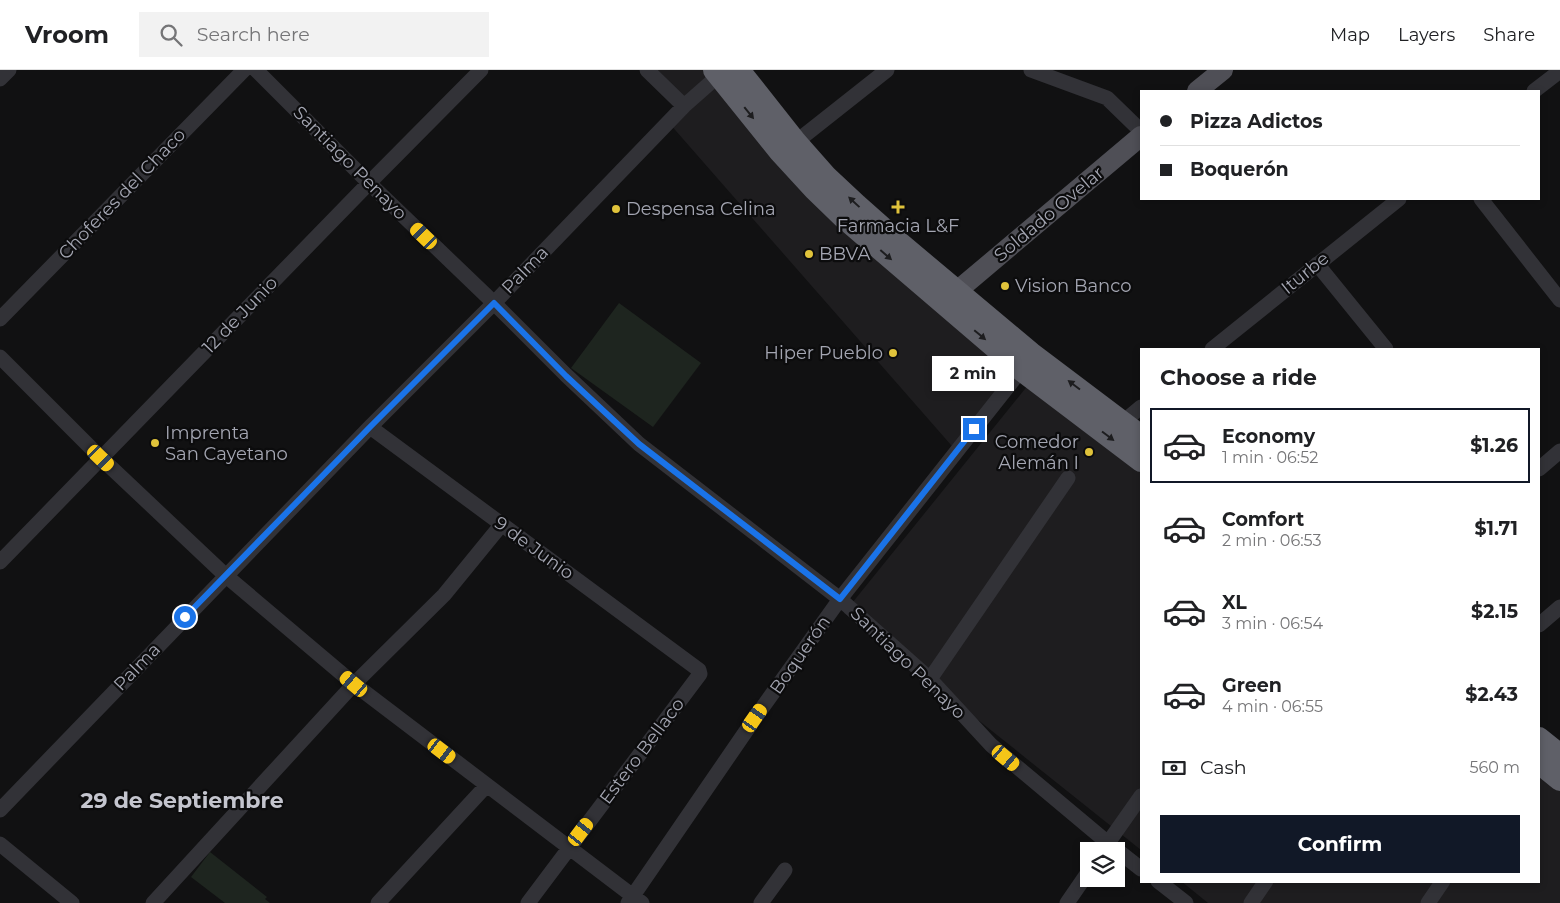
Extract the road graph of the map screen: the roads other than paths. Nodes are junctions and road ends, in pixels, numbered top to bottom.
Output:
1 (9, 70) edge
2 (244, 70) edge
3 (256, 70) edge
4 (481, 70) edge
5 (647, 70) edge
6 (887, 70) edge
7 (1031, 70) edge
8 (1223, 70) edge
9 (1560, 71) edge
10 (723, 72) edge
11 (0, 79) edge
12 (1198, 90) edge
13 (1535, 90) edge
14 (684, 106) junction
15 (1140, 130) edge
16 (1140, 137) edge
17 (796, 142) junction
18 (368, 183) junction
19 (1398, 200) edge
20 (1482, 200) edge
21 (1317, 264) junction
22 (950, 298) junction
23 (1560, 300) edge
24 (494, 303) junction
25 (0, 319) edge
26 (1213, 348) edge
27 (1385, 348) edge
28 (0, 357) edge
29 (1021, 370) junction
30 (1140, 408) edge
31 (1123, 422) junction
32 (370, 427) junction
33 (1140, 435) edge
34 (1560, 451) edge
35 (101, 458) junction
36 (1140, 460) edge
37 (1540, 468) edge
38 (1068, 478) dead end
39 (502, 524) junction
40 (0, 562) edge
41 (225, 576) junction
42 (840, 599) junction
43 (1560, 607) edge
44 (1540, 624) edge
45 (699, 670) joint
46 (930, 679) junction
47 (354, 684) junction
48 (1540, 739) edge
49 (1560, 755) edge
50 (1540, 764) edge
51 (1560, 780) edge
52 (486, 785) junction
53 (1140, 797) edge
54 (0, 810) edge
55 (1099, 842) edge
56 (1109, 842) edge
57 (0, 844) edge
58 (569, 848) junction
59 (1125, 859) edge
60 (1140, 867) edge
61 (785, 870) dead end
62 (1161, 883) edge
63 (1265, 883) edge
64 (1441, 883) edge
65 (1080, 884) edge
66 (634, 901) edge
67 (72, 903) edge
68 (153, 903) edge
69 (378, 903) edge
70 (528, 903) edge
71 (761, 903) edge
72 (1067, 903) edge
73 (1186, 903) edge
74 (1251, 903) edge
75 (1428, 903) edge

1 - 11 street
2 - 25 street, Choferes del Chaco
3 - 18 street, Santiago Penayo
4 - 18 street, 12 de Junio
5 - 14 street
6 - 17 street
7 - 15 street
8 - 12 main road
9 - 13 street
10 - 14 street, Palma
10 - 17 highway
10 -> 22 highway
14 - 24 street, Palma
16 - 22 main road, Soldado Ovelar
22 -> 17 highway
18 - 24 street, Santiago Penayo
18 - 35 street, 12 de Junio
19 - 21 street, Iturbe
20 - 23 street
21 - 26 street, Iturbe
21 - 27 street
22 -> 29 highway
31 -> 22 highway
24 - 32 street, Palma
24 - 42 street, Santiago Penayo
28 - 35 street
29 -> 36 highway
29 - 42 street, Boquerón
30 - 31 street
31 - 33 highway
32 - 39 street, 9 de Junio
32 - 41 street, Palma
34 - 37 street
35 - 40 street, 12 de Junio
35 - 41 street
38 - 46 street
39 - 45 street, 9 de Junio
39 - 47 street
41 - 47 street
41 - 54 street, Palma
42 - 46 street, Santiago Penayo
42 - 66 street, Boquerón
43 - 44 street
45 - 58 street, Estero Bellaco
46 - 55 street, Santiago Penayo
47 - 52 street
47 - 68 street
48 - 49 highway
50 - 51 highway
52 - 58 street
52 - 69 street
53 - 56 street
57 - 67 street
58 - 66 street
58 - 70 street, Estero Bellaco
59 - 60 street, Santiago Penayo
61 - 71 street
62 - 73 street
63 - 74 street
64 - 75 street
65 - 72 street

